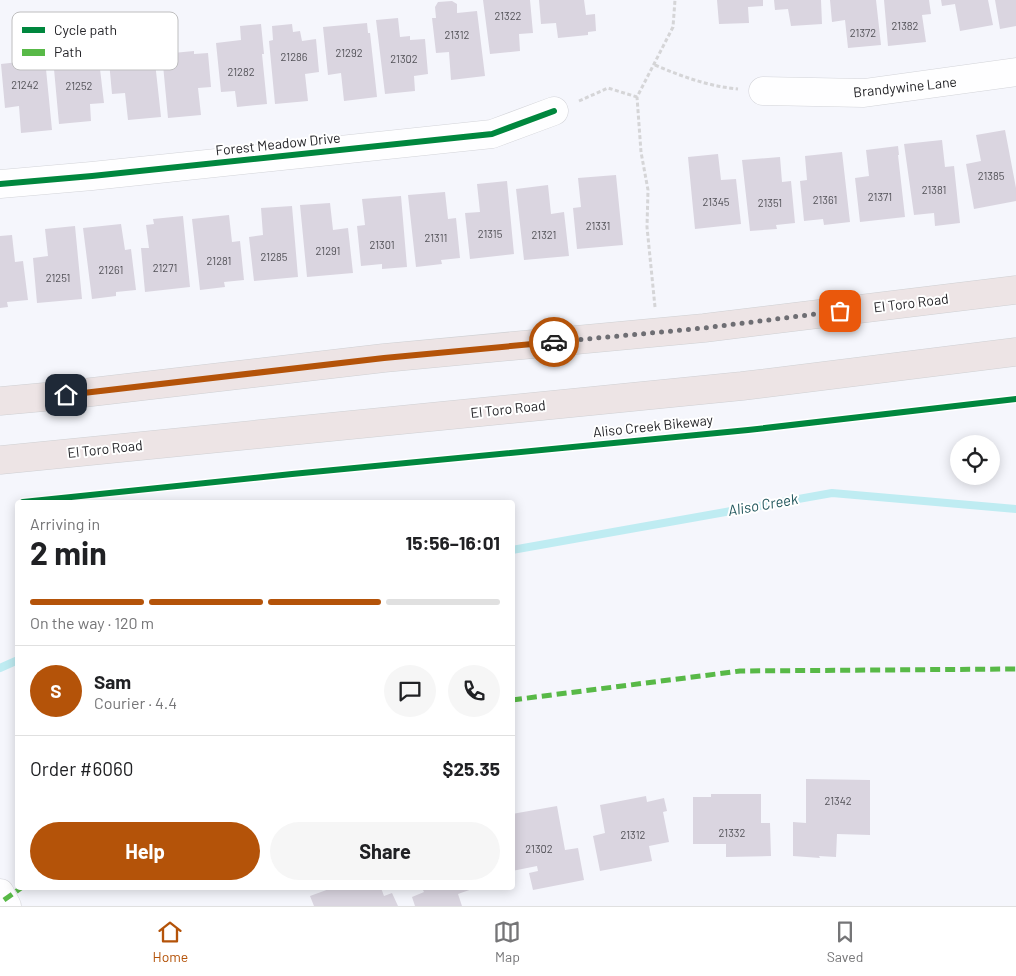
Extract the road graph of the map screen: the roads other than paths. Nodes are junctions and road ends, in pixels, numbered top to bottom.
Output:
1 (1016, 72) edge
2 (763, 91) road end
3 (554, 111) road end
4 (0, 184) edge
5 (1016, 290) edge
6 (1016, 352) edge
7 (0, 401) edge
8 (0, 460) edge
9 (0, 893) edge
10 (7, 906) edge

1 - 2 street, Brandywine Lane
3 - 4 street, Forest Meadow Drive
5 - 7 main road, El Toro Road
6 - 8 main road, El Toro Road
9 - 10 street

